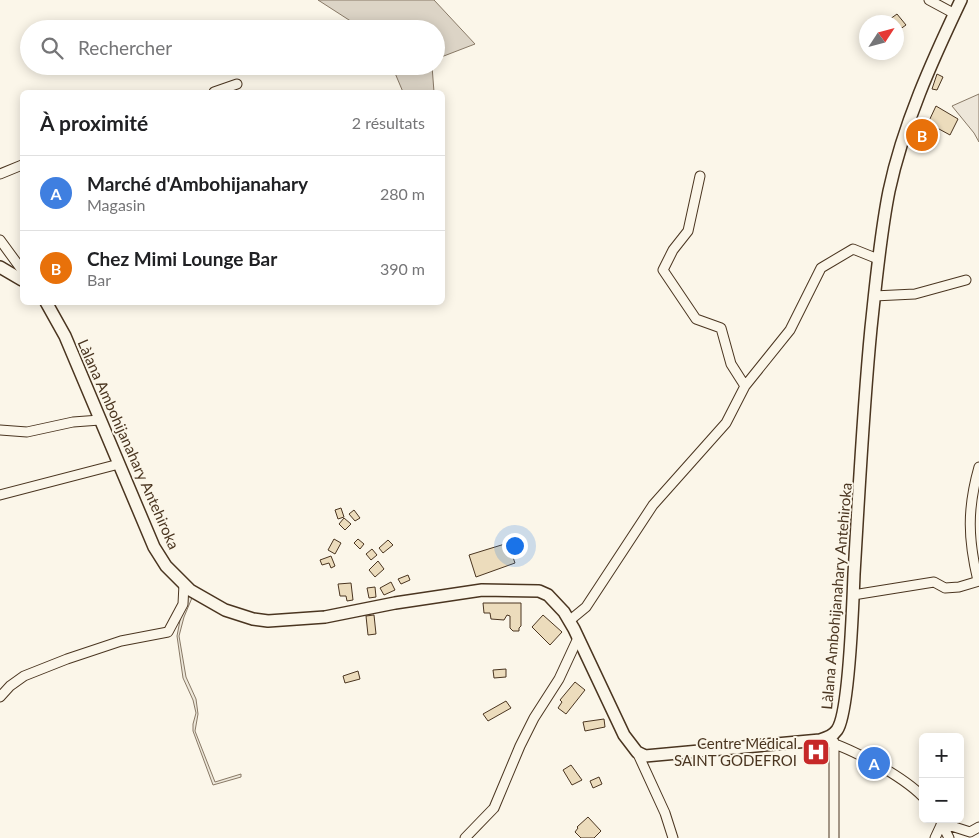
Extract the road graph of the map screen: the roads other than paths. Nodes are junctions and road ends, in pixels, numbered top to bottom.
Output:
1 (929, 0) edge
2 (961, 0) edge
3 (954, 14) junction
4 (237, 84) dead end
5 (220, 90) edge
6 (20, 166) edge
7 (0, 174) edge
8 (700, 176) dead end
9 (0, 240) edge
10 (878, 259) junction
11 (20, 267) edge
12 (0, 268) edge
13 (20, 279) edge
14 (966, 280) dead end
15 (874, 296) junction
16 (48, 305) edge
17 (745, 386) junction
18 (100, 420) junction
19 (0, 430) edge
20 (119, 464) junction
21 (979, 466) edge
22 (0, 495) edge
23 (979, 581) edge
24 (184, 584) junction
25 (853, 595) junction
26 (569, 621) junction
27 (578, 638) junction
28 (0, 697) edge
29 (820, 740) junction
30 (834, 742) junction
31 (637, 752) junction
32 (919, 793) edge
33 (940, 823) edge
34 (942, 823) edge
35 (946, 823) edge
36 (979, 827) edge
37 (465, 838) edge
38 (674, 838) edge
39 (834, 838) edge
40 (935, 838) edge
41 (949, 838) edge

1 - 3 street
2 - 3 street, Làlana Ambohijanahary Antehiroka
3 - 10 street, Làlana Ambohijanahary Antehiroka
4 - 5 street
6 - 7 street
8 - 17 street
9 - 11 street
10 - 15 street, Làlana Ambohijanahary Antehiroka
10 - 17 street
12 - 13 street
14 - 15 street
15 - 25 street, Làlana Ambohijanahary Antehiroka
16 - 18 street, Làlana Ambohijanahary Antehiroka
17 - 26 street
18 - 19 street
18 - 20 street, Làlana Ambohijanahary Antehiroka
20 - 22 street
20 - 24 street, Làlana Ambohijanahary Antehiroka
21 - 23 street
23 - 25 street
24 - 26 street, Làlana Ambohijanahary Antehiroka
24 - 28 street
25 - 29 street, Làlana Ambohijanahary Antehiroka
26 - 27 street, Làlana Ambohijanahary Antehiroka
27 - 31 street, Làlana Ambohijanahary Antehiroka
27 - 37 street
29 - 30 street
29 - 31 street
30 - 32 street
30 - 39 street
31 - 38 street
33 - 40 street
34 - 41 street
35 - 36 street

